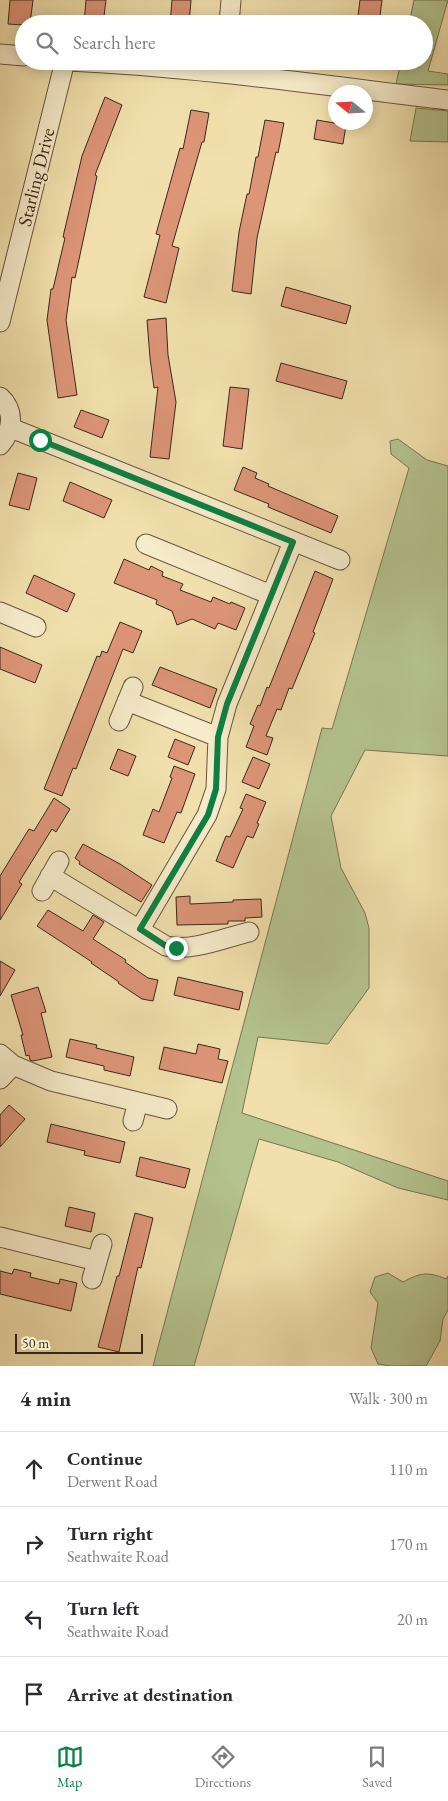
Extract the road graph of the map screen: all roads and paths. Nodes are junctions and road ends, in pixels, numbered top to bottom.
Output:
1 (232, 0) edge
2 (230, 15) edge
3 (0, 54) edge
4 (15, 55) edge
5 (63, 70) edge
6 (245, 70) edge
7 (448, 100) edge
8 (0, 322) edge
9 (0, 396) edge
10 (10, 428) junction
11 (0, 445) edge
12 (293, 542) junction
13 (146, 544) dead end
14 (340, 560) dead end
15 (271, 595) junction
16 (0, 612) edge
17 (36, 628) dead end
18 (119, 721) dead end
19 (218, 737) junction
20 (50, 876) dead end
21 (140, 929) junction
22 (249, 932) dead end
23 (6, 1060) edge
24 (0, 1079) edge
25 (138, 1102) junction
26 (167, 1109) dead end
27 (133, 1121) dead end
28 (0, 1237) edge
29 (97, 1262) dead end

1 - 2 street
3 - 4 street
5 - 8 street, Starling Drive
6 - 7 street
9 - 10 street
10 - 11 street
10 - 12 street
12 - 14 street
12 - 15 street
13 - 15 street
15 - 19 street
16 - 17 street
18 - 19 street
19 - 21 street
20 - 21 street
21 - 22 street
23 - 24 street
23 - 25 street
25 - 26 street
25 - 27 street
28 - 29 street

